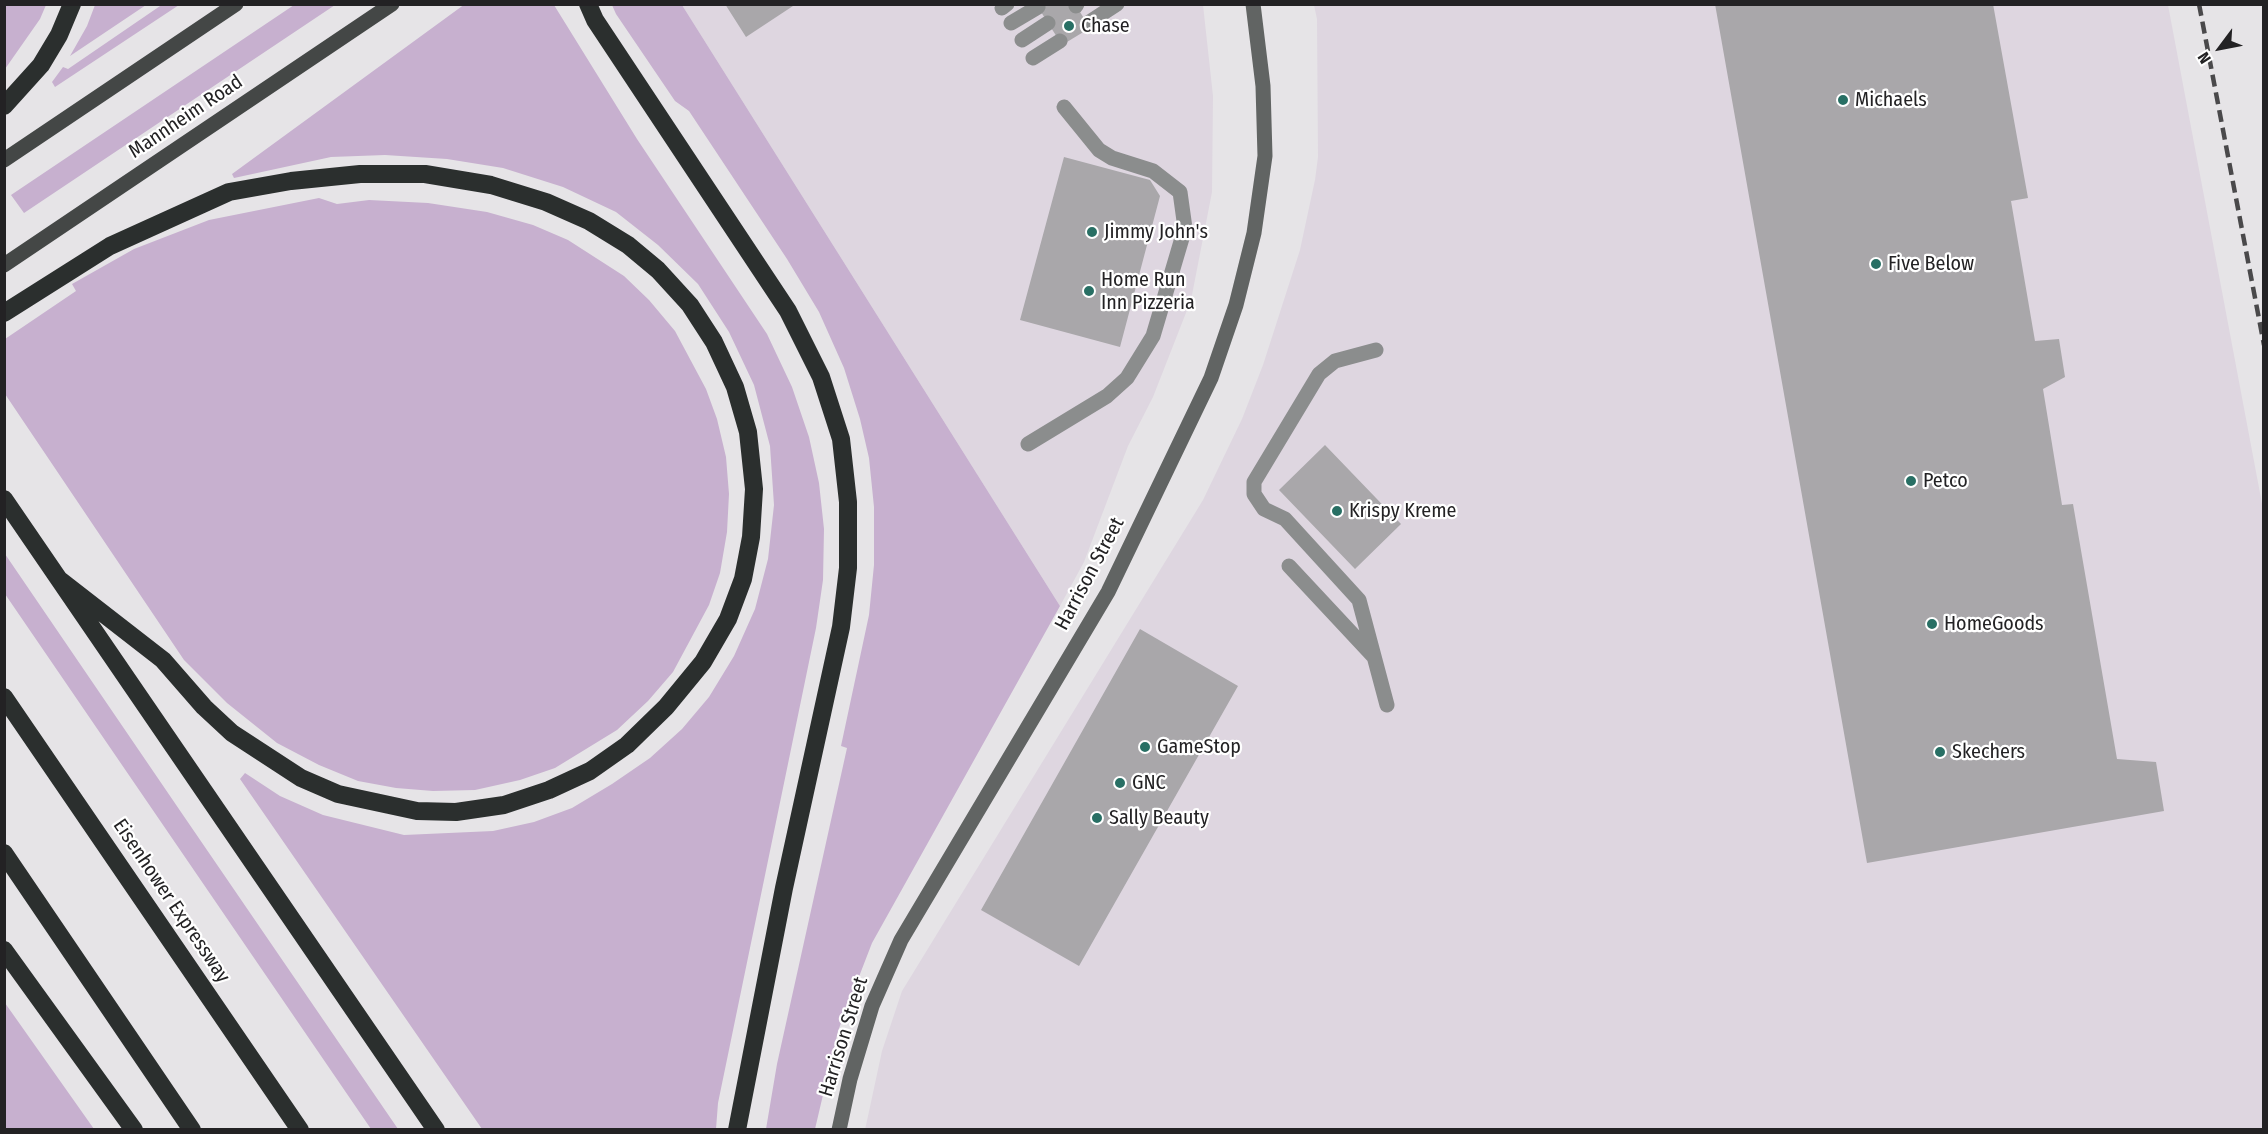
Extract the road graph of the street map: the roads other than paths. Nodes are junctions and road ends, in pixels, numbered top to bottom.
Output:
1 (72, 4) edge
2 (237, 4) edge
3 (392, 4) edge
4 (588, 4) edge
5 (1117, 4) edge
6 (1252, 4) edge
7 (1038, 7) dead end
8 (1011, 23) dead end
9 (1048, 23) dead end
10 (1088, 23) dead end
11 (1022, 40) dead end
12 (1060, 41) dead end
13 (1033, 58) dead end
14 (4, 106) edge
15 (1064, 107) dead end
16 (7, 159) edge
17 (4, 265) edge
18 (4, 313) edge
19 (1376, 350) dead end
20 (1028, 444) dead end
21 (4, 499) edge
22 (1289, 566) dead end
23 (60, 580) junction
24 (1375, 658) junction
25 (4, 697) edge
26 (1387, 705) dead end
27 (4, 853) edge
28 (4, 950) edge
29 (134, 1130) edge
30 (192, 1130) edge
31 (300, 1130) edge
32 (436, 1130) edge
33 (737, 1130) edge
34 (839, 1130) edge

1 - 14 highway
2 - 16 main road
3 - 17 main road, Mannheim Road
4 - 33 highway
5 - 10 lane
6 - 34 main road, Harrison Street
7 - 8 lane
9 - 11 lane
12 - 13 lane
15 - 20 lane
18 - 23 highway
19 - 24 lane
21 - 23 highway
22 - 24 lane
23 - 32 highway
24 - 26 lane
25 - 31 highway, Eisenhower Expressway
27 - 30 highway
28 - 29 highway

